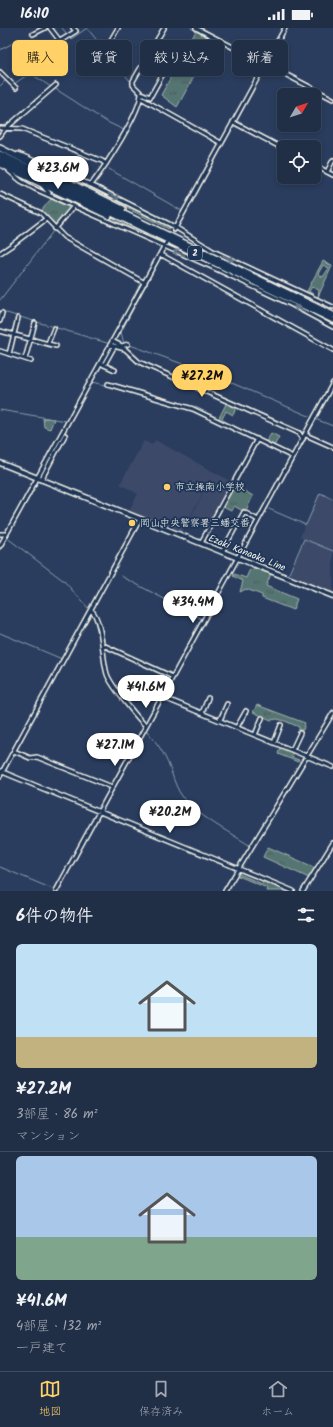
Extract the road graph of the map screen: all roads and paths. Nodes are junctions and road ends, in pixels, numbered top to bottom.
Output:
1 (44, 28) edge
2 (50, 28) edge
3 (73, 28) edge
4 (118, 28) edge
5 (164, 28) edge
6 (196, 28) edge
7 (284, 28) edge
8 (33, 34) dead end
9 (59, 40) edge
10 (62, 40) edge
11 (111, 40) dead end
12 (278, 40) edge
13 (232, 47) edge
14 (0, 72) edge
15 (162, 76) edge
16 (260, 76) edge
17 (288, 76) edge
18 (54, 87) dead end
19 (16, 88) dead end
20 (141, 96) junction
21 (333, 99) edge
22 (234, 123) junction
23 (0, 128) edge
24 (5, 129) junction
25 (0, 136) edge
26 (221, 143) junction
27 (277, 145) edge
28 (1, 148) edge
29 (0, 154) edge
30 (0, 159) edge
31 (333, 160) edge
32 (106, 164) junction
33 (2, 165) edge
34 (321, 169) edge
35 (327, 172) junction
36 (333, 175) edge
37 (57, 184) junction
38 (42, 185) junction
39 (90, 185) junction
40 (87, 188) dead end
41 (0, 194) edge
42 (65, 202) junction
43 (75, 205) junction
44 (46, 218) junction
45 (137, 219) junction
46 (174, 228) junction
47 (55, 230) junction
48 (165, 245) junction
49 (180, 246) junction
50 (0, 253) edge
51 (161, 255) junction
52 (145, 283) junction
53 (333, 307) edge
54 (2, 313) dead end
55 (333, 315) edge
56 (18, 318) dead end
57 (333, 320) edge
58 (0, 321) edge
59 (35, 323) dead end
60 (333, 327) edge
61 (54, 328) dead end
62 (0, 331) edge
63 (14, 335) junction
64 (30, 339) junction
65 (48, 343) junction
66 (126, 344) dead end
67 (112, 345) junction
68 (56, 346) dead end
69 (333, 350) edge
70 (0, 351) edge
71 (9, 354) junction
72 (25, 359) junction
73 (31, 361) dead end
74 (102, 364) junction
75 (115, 370) dead end
76 (333, 383) edge
77 (108, 384) dead end
78 (65, 435) dead end
79 (306, 436) junction
80 (257, 439) junction
81 (333, 447) edge
82 (293, 457) junction
83 (0, 463) edge
84 (39, 479) junction
85 (140, 519) junction
86 (258, 520) junction
87 (0, 534) edge
88 (5, 536) junction
89 (0, 538) edge
90 (201, 543) junction
91 (0, 546) edge
92 (222, 552) junction
93 (237, 558) junction
94 (333, 596) edge
95 (91, 610) junction
96 (103, 645) junction
97 (172, 677) junction
98 (163, 698) junction
99 (208, 698) dead end
100 (227, 704) dead end
101 (246, 712) dead end
102 (202, 713) junction
103 (333, 713) edge
104 (262, 718) dead end
105 (220, 720) junction
106 (281, 725) dead end
107 (145, 727) junction
108 (237, 727) junction
109 (300, 733) dead end
110 (255, 735) junction
111 (274, 743) junction
112 (292, 750) junction
113 (14, 751) junction
114 (305, 756) junction
115 (333, 767) edge
116 (1, 771) edge
117 (0, 776) edge
118 (112, 787) junction
119 (99, 812) junction
120 (333, 843) edge
121 (236, 869) junction
122 (56, 891) edge
123 (225, 891) edge
124 (293, 891) edge
125 (303, 891) edge

1 - 8 street
2 - 9 street
3 - 10 street
4 - 11 street
5 - 20 street
6 - 13 street
7 - 12 street
14 - 19 street
15 - 20 street
16 - 22 street
17 - 21 street
18 - 24 street
20 - 26 street
20 - 32 street
22 - 26 street
22 - 27 street
23 - 24 street
24 - 25 street
24 - 32 street
26 - 46 street
28 - 39 street
28 - 45 highway
29 - 37 highway, 2
30 - 37 highway, 2
31 - 35 street
32 - 39 street
33 - 38 highway
33 - 42 street
34 - 35 street
35 - 36 street
37 - 45 highway, 2
37 - 49 highway, 2
38 - 42 street
38 - 49 highway
39 - 40 street
39 -> 46 street
41 - 44 street
42 - 43 street
43 - 47 street
43 - 48 street
44 - 47 street
44 - 50 street
45 - 55 highway, 2
46 -> 53 street
47 - 52 street
48 - 51 street
60 -> 48 street
49 - 57 highway, 2
51 - 52 street
51 - 69 street
52 - 67 street
54 - 58 street
56 - 63 street
59 - 64 street
61 - 65 street
62 - 63 street
63 - 64 street
63 - 71 street
64 - 65 street
64 - 72 street
65 - 68 street
66 - 67 street
67 - 74 street
67 - 79 street
70 - 71 street
71 - 72 street
72 - 73 street
74 - 75 street
74 - 84 street
76 - 79 street
77 - 80 street
78 - 84 street
79 - 81 street
79 - 82 street
80 - 82 street
80 - 90 street
82 - 86 street
83 - 84 main road, Ezaki Kanaoka Line
84 - 85 main road, Ezaki Kanaoka Line
84 - 88 street
85 - 90 main road, Ezaki Kanaoka Line
85 - 95 street
86 - 92 street
86 - 93 street
87 - 88 street
88 - 89 street
88 - 91 street
90 - 92 main road, Ezaki Kanaoka Line
92 - 93 main road, Ezaki Kanaoka Line
93 - 94 main road, Ezaki Kanaoka Line
93 - 97 street
95 - 96 street
95 - 113 street
96 - 97 street
96 - 107 street
97 - 98 street
98 - 102 street
98 - 107 street
99 - 102 street
100 - 105 street
101 - 108 street
102 - 105 street
103 - 114 street
104 - 110 street
105 - 108 street
106 - 111 street
107 - 118 street
108 - 110 street
109 - 112 street
110 - 111 street
111 - 112 street
112 - 114 street
113 - 116 street
113 - 118 street
114 - 115 street
114 - 121 street
116 - 117 street
116 - 119 street
118 - 119 street
119 - 121 street
119 - 122 street
120 - 125 street
121 - 123 street
121 - 124 street

